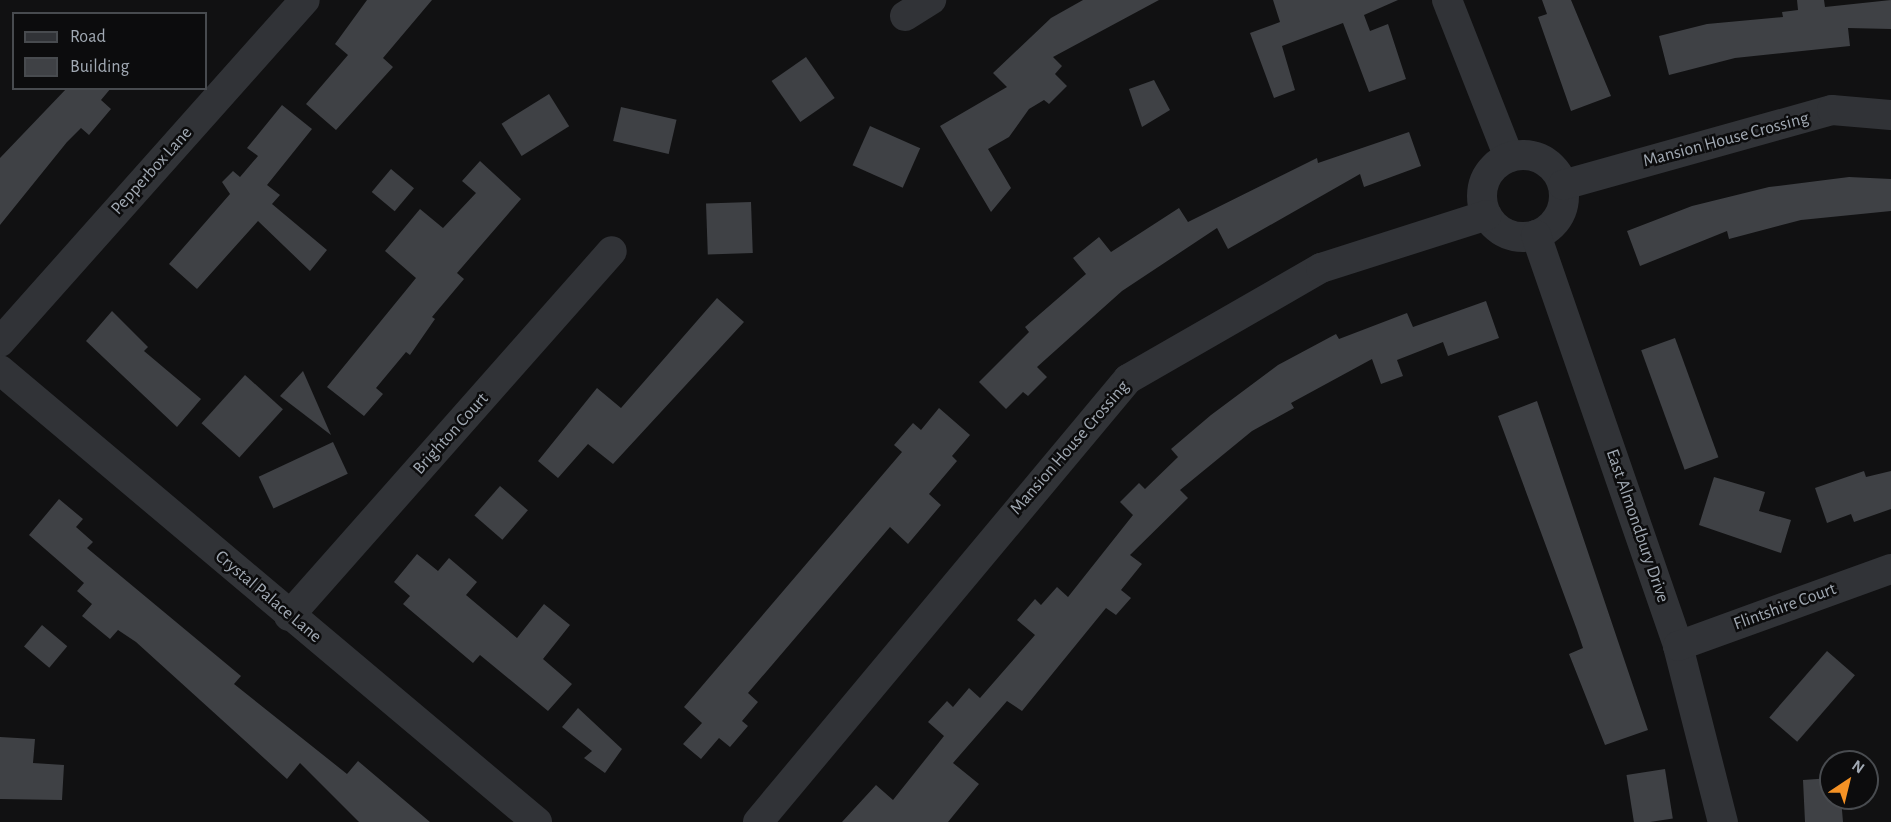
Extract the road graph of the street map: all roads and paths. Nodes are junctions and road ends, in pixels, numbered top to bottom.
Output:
1 (305, 0) edge
2 (931, 0) edge
3 (1447, 0) edge
4 (905, 15) dead end
5 (1891, 115) edge
6 (1509, 157) junction
7 (1563, 184) junction
8 (1487, 215) junction
9 (1536, 235) junction
10 (612, 251) dead end
11 (0, 342) edge
12 (0, 370) edge
13 (1891, 569) edge
14 (289, 616) junction
15 (1678, 646) junction
16 (537, 822) edge
17 (759, 822) edge
18 (1723, 822) edge

1 - 11 street, Pepperbox Lane
2 - 4 street
3 - 6 street
5 - 7 street, Mansion House Crossing
6 - 7 street
6 - 8 street
7 - 9 street
8 - 9 street
8 - 17 street, Mansion House Crossing
9 - 15 street, East Almondbury Drive
10 - 14 street, Brighton Court
12 - 14 street, Crystal Palace Lane
13 - 15 street, Flintshire Court
14 - 16 street, Crystal Palace Lane
15 - 18 street, East Almondbury Drive

